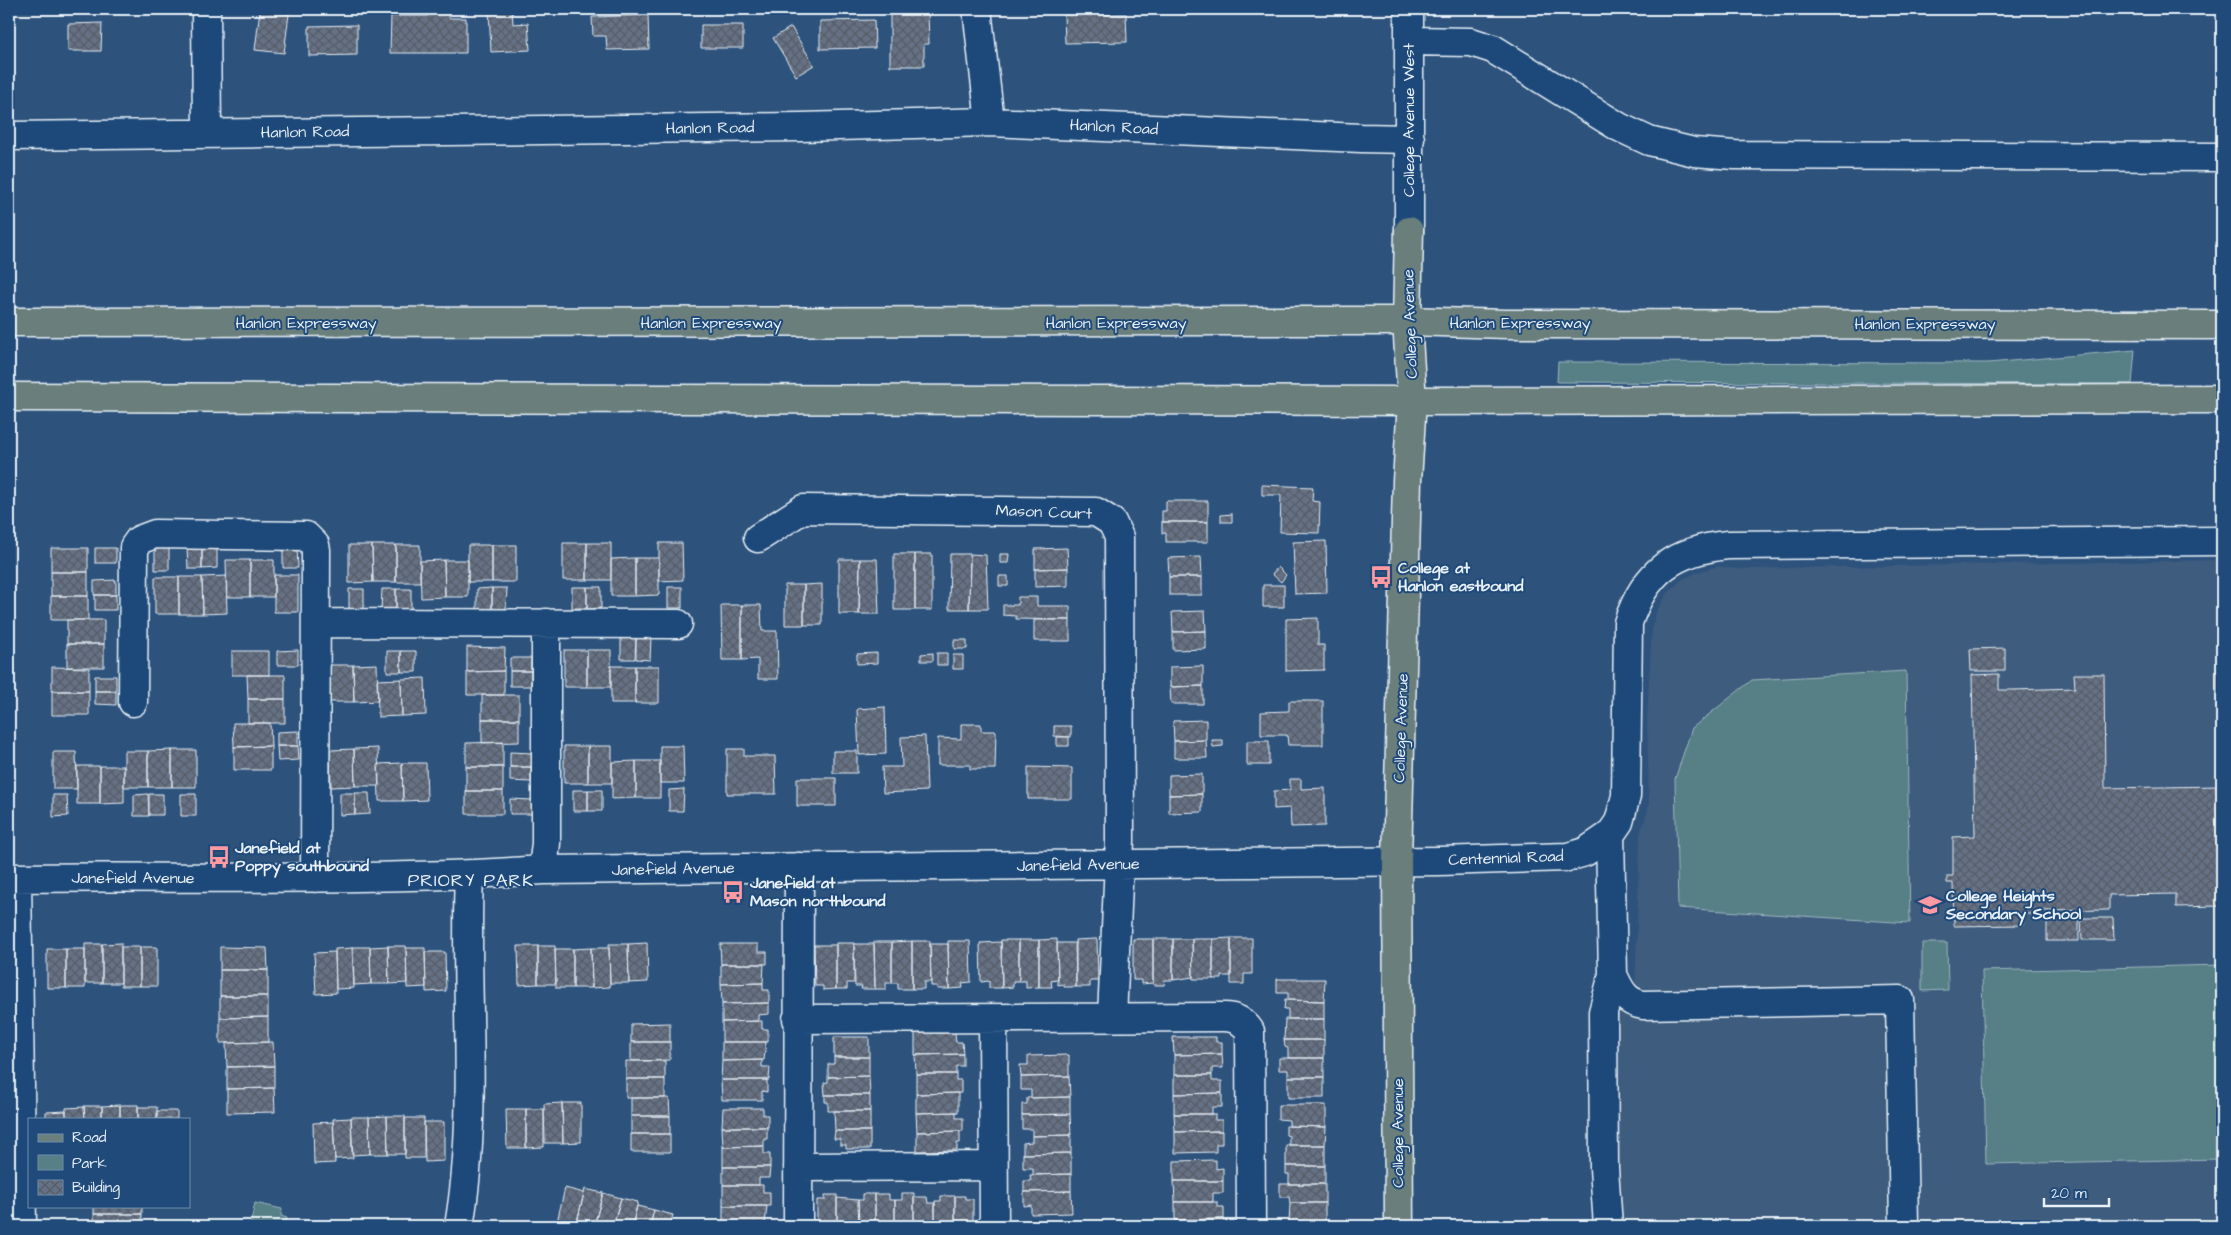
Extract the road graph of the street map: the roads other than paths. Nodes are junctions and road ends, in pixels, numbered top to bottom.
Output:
1 (206, 9) edge
2 (977, 9) edge
3 (1409, 9) edge
4 (1409, 41) junction
5 (990, 122) junction
6 (207, 133) junction
7 (9, 136) edge
8 (1410, 139) junction
9 (2222, 157) edge
10 (1409, 231) joint
11 (9, 322) edge
12 (1407, 322) junction
13 (2222, 325) edge
14 (9, 397) edge
15 (2222, 399) edge
16 (1412, 400) junction
17 (758, 538) dead end
18 (2222, 541) edge
19 (316, 623) junction
20 (546, 623) junction
21 (678, 624) dead end
22 (132, 702) dead end
23 (1610, 835) junction
24 (1396, 861) junction
25 (1119, 865) junction
26 (799, 868) junction
27 (544, 870) junction
28 (469, 875) junction
29 (13, 878) edge
30 (315, 878) junction
31 (1612, 975) junction
32 (1112, 1016) junction
33 (798, 1019) junction
34 (992, 1019) junction
35 (993, 1166) junction
36 (798, 1167) junction
37 (22, 1226) edge
38 (459, 1226) edge
39 (798, 1226) edge
40 (994, 1226) edge
41 (1251, 1226) edge
42 (1399, 1226) edge
43 (1608, 1226) edge
44 (1904, 1226) edge

1 - 6 street
2 - 5 street
3 - 4 street, College Avenue West
4 - 8 street, College Avenue West
4 - 9 street
5 - 6 street, Hanlon Road
5 - 8 street, Hanlon Road
6 - 7 street, Hanlon Road
8 - 10 street, College Avenue West
10 - 12 main road, College Avenue
11 - 12 main road, Hanlon Expressway
12 - 13 main road, Hanlon Expressway
12 - 16 main road, College Avenue
14 - 16 main road
15 - 16 main road
16 - 24 main road, College Avenue
17 - 25 street, Mason Court
18 - 23 street
19 - 20 street
19 - 22 street
19 - 30 street
20 - 21 street
20 - 27 street
23 - 24 street, Centennial Road
23 - 31 street
24 - 25 street, Janefield Avenue
24 - 42 main road, College Avenue
25 - 26 street, Janefield Avenue
25 - 32 street, Mason Court
26 - 27 street, Janefield Avenue
26 - 33 street
27 - 28 street, Janefield Avenue
28 - 30 street, Janefield Avenue
28 - 38 street
29 - 30 street, Janefield Avenue
29 - 37 street
31 - 43 street
31 - 44 street
32 - 34 street
32 - 41 street
33 - 34 street
33 - 36 street
34 - 35 street
35 - 36 street
35 - 40 street
36 - 39 street

